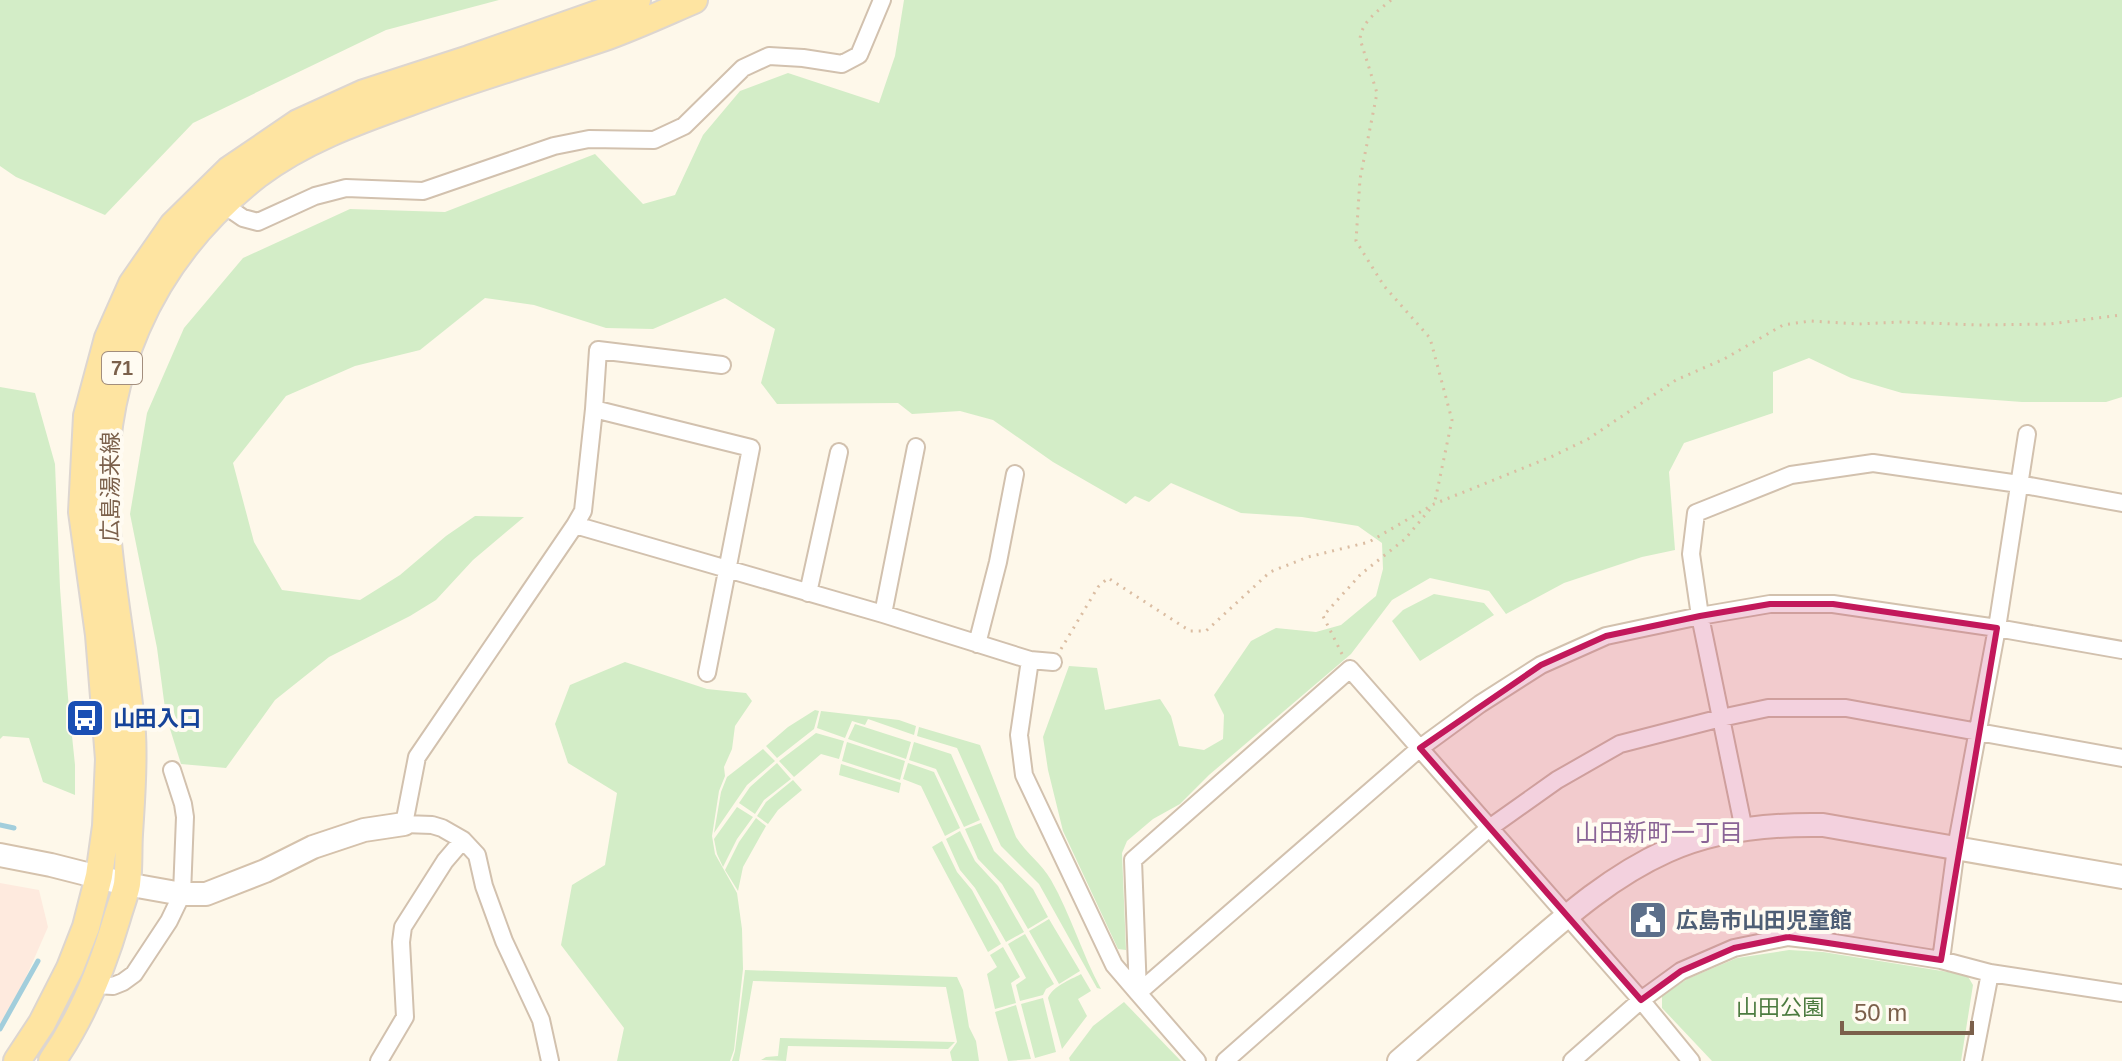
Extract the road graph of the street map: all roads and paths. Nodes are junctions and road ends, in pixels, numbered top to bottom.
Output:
1 (637, 0) edge
2 (694, 0) edge
3 (882, 0) edge
4 (1391, 0) edge
5 (224, 205) junction
6 (2122, 315) edge
7 (722, 365) dead end
8 (594, 409) junction
9 (2027, 434) dead end
10 (916, 447) dead end
11 (839, 452) dead end
12 (1015, 474) dead end
13 (2019, 484) junction
14 (2122, 503) edge
15 (1434, 504) junction
16 (575, 525) junction
17 (727, 568) junction
18 (808, 593) junction
19 (883, 614) junction
20 (1700, 616) junction
21 (1997, 628) junction
22 (977, 644) junction
23 (2122, 650) edge
24 (1030, 660) junction
25 (1053, 662) joint
26 (1350, 669) junction
27 (707, 673) dead end
28 (1721, 718) junction
29 (1978, 732) junction
30 (1420, 748) junction
31 (2122, 758) edge
32 (172, 770) dead end
33 (404, 824) junction
34 (1488, 829) junction
35 (1744, 830) junction
36 (463, 840) junction
37 (1956, 848) junction
38 (0, 855) edge
39 (99, 876) junction
40 (2122, 877) edge
41 (126, 884) junction
42 (182, 894) junction
43 (1567, 916) junction
44 (1941, 960) junction
45 (1990, 973) junction
46 (94, 985) junction
47 (1138, 993) junction
48 (2122, 993) edge
49 (1641, 1000) junction
50 (17, 1061) edge
51 (52, 1061) edge
52 (379, 1061) edge
53 (550, 1061) edge
54 (1197, 1061) edge
55 (1225, 1061) edge
56 (1399, 1061) edge
57 (1572, 1061) edge
58 (1691, 1061) edge
59 (1973, 1061) edge

1 - 39 main road, 広島湯来線 / 71
2 - 5 main road, 広島湯来線 / 71
3 - 5 street
4 - 15 path
5 - 41 main road, 広島湯来線 / 71
6 - 15 path
7 - 8 street
8 - 16 street
8 - 17 street
9 - 13 street
10 - 19 street
11 - 18 street
12 - 22 street
13 - 14 street
13 - 20 street
13 - 21 street
15 - 25 path
15 - 26 path
16 - 17 street
16 - 33 street
17 - 18 street
17 - 27 street
18 - 19 street
19 - 22 street
20 - 21 street
20 - 28 street
20 - 30 street
21 - 23 street
21 - 29 street
22 - 24 street
24 - 25 street
24 - 47 street
26 - 30 street
26 - 47 street
28 - 29 street
28 - 34 street
28 - 35 street
29 - 31 street
29 - 37 street
30 - 34 street
30 - 47 street
32 - 42 street
33 - 36 street
33 - 42 street
34 - 43 street
34 - 55 street
35 - 37 street
35 - 43 street
36 - 52 street
36 - 53 street
37 - 40 street
37 - 44 street
38 - 39 street
39 - 41 street
39 - 50 main road, 広島湯来線 / 71
41 - 42 street
41 - 46 main road, 広島湯来線 / 71
42 - 46 street
43 - 49 street
43 - 56 street
44 - 45 street
44 - 49 street
45 - 48 street
45 - 59 street
46 - 51 main road, 広島湯来線 / 71
47 - 54 street
49 - 57 street
49 - 58 street

